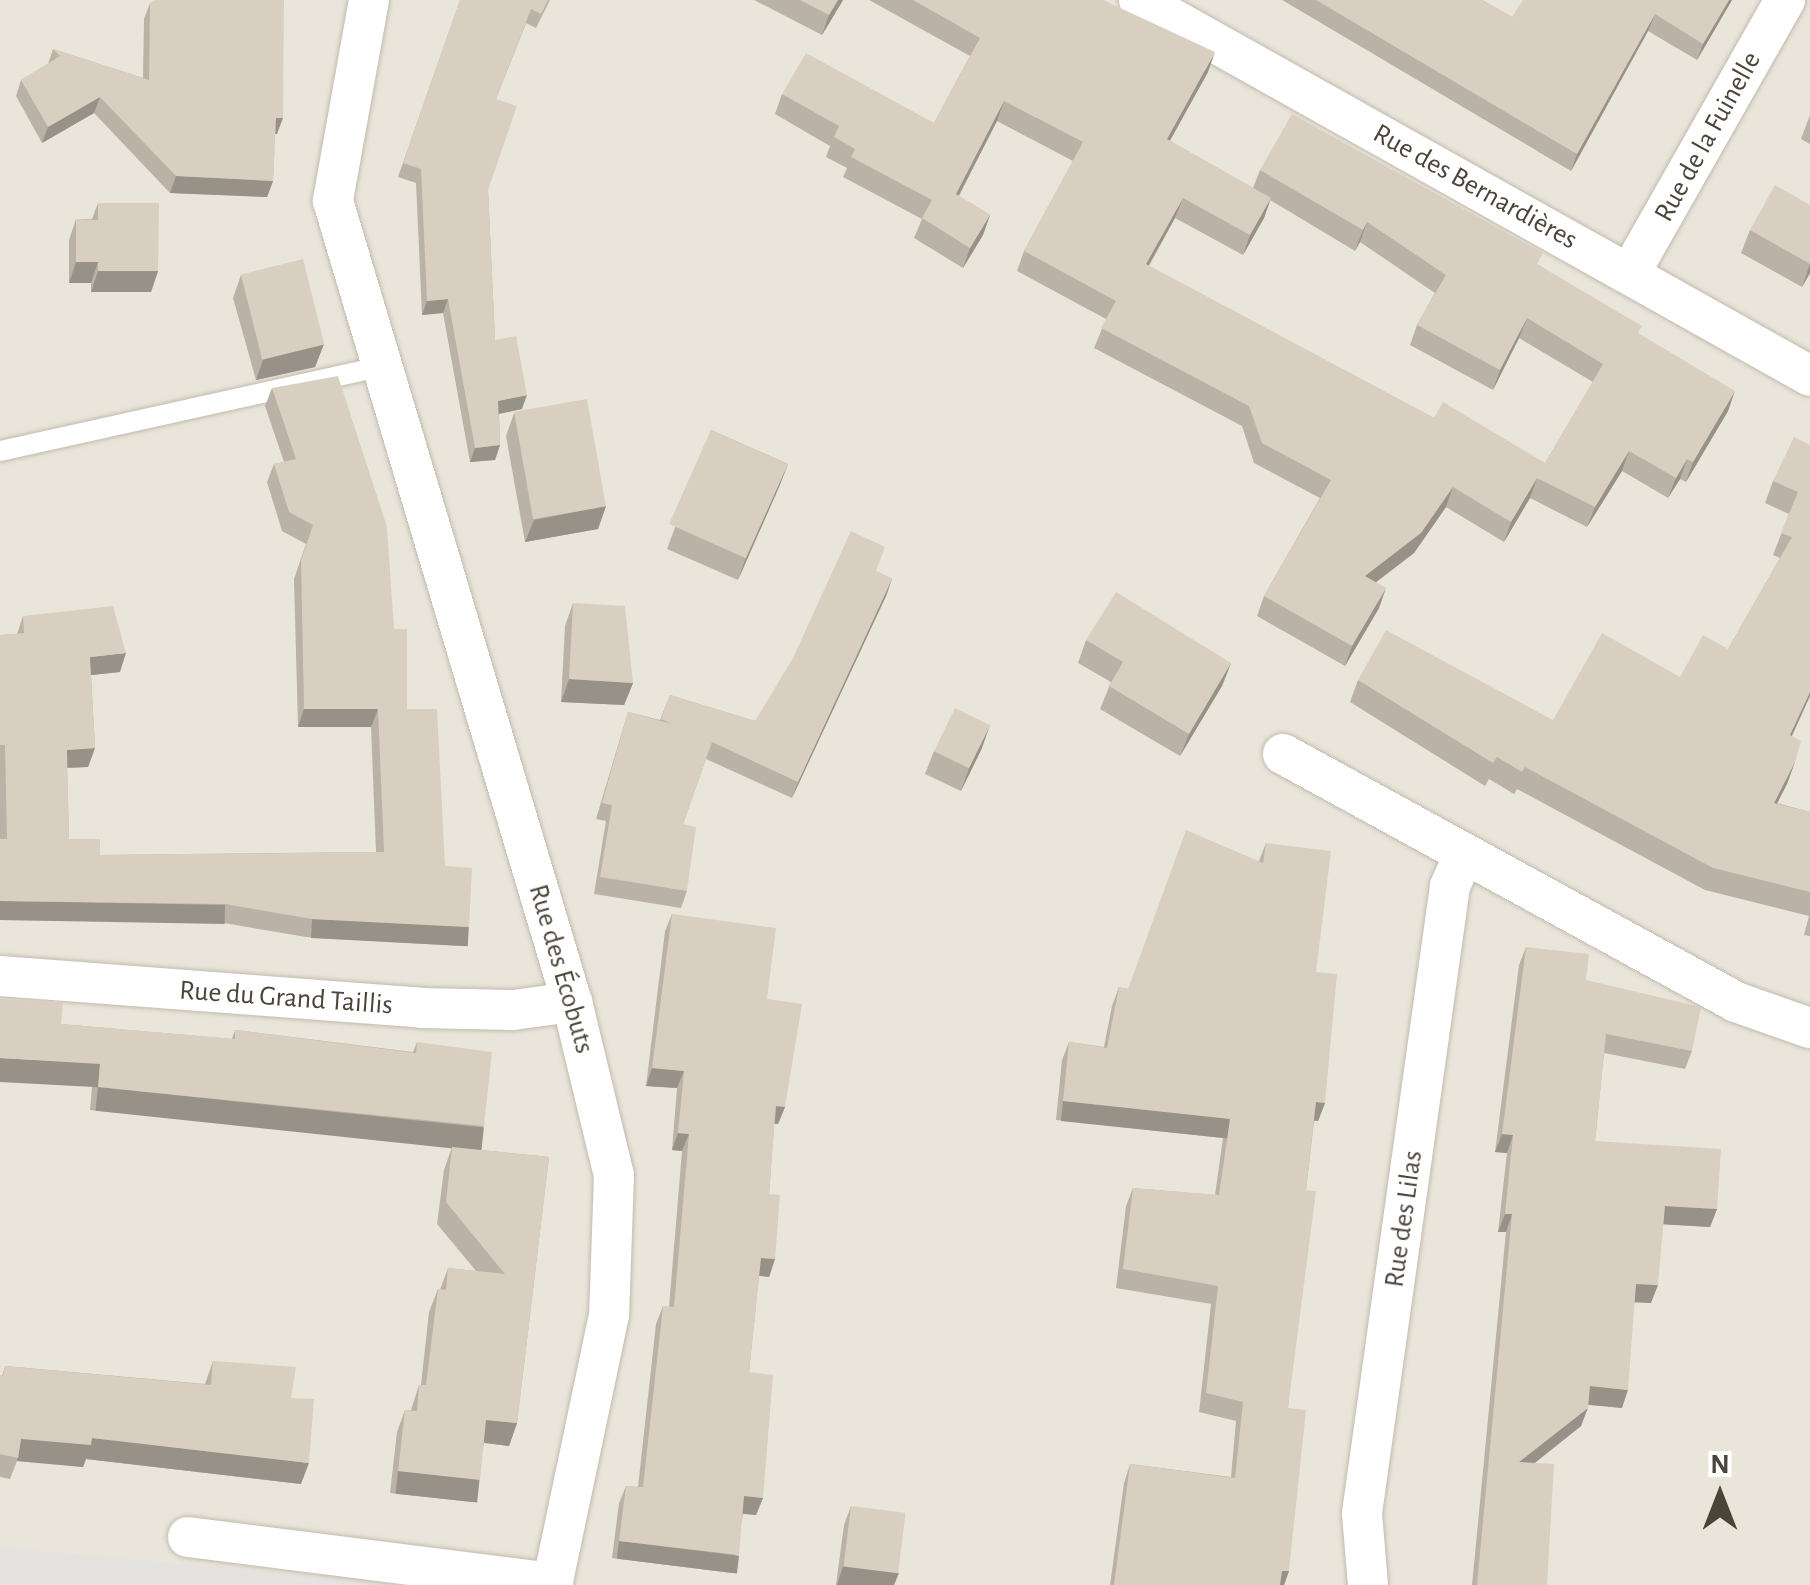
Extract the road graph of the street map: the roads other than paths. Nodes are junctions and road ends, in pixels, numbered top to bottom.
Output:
1 (369, 0) edge
2 (1139, 0) edge
3 (1785, 0) edge
4 (1630, 273) junction
5 (382, 366) junction
6 (1810, 376) edge
7 (0, 451) edge
8 (1283, 754) dead end
9 (1464, 855) junction
10 (0, 976) edge
11 (572, 1002) junction
12 (1810, 1028) edge
13 (188, 1537) dead end
14 (553, 1584) edge
15 (1368, 1585) edge

1 - 5 street, Rue des Écobuts
2 - 4 street, Rue des Bernardières
3 - 4 street, Rue de la Fuinelle
4 - 6 street, Rue des Bernardières
5 - 7 lane
5 - 11 street, Rue des Écobuts
8 - 9 street
9 - 12 street
9 - 15 street, Rue des Lilas
10 - 11 street, Rue du Grand Taillis
11 - 14 street, Rue des Écobuts
13 - 14 street

